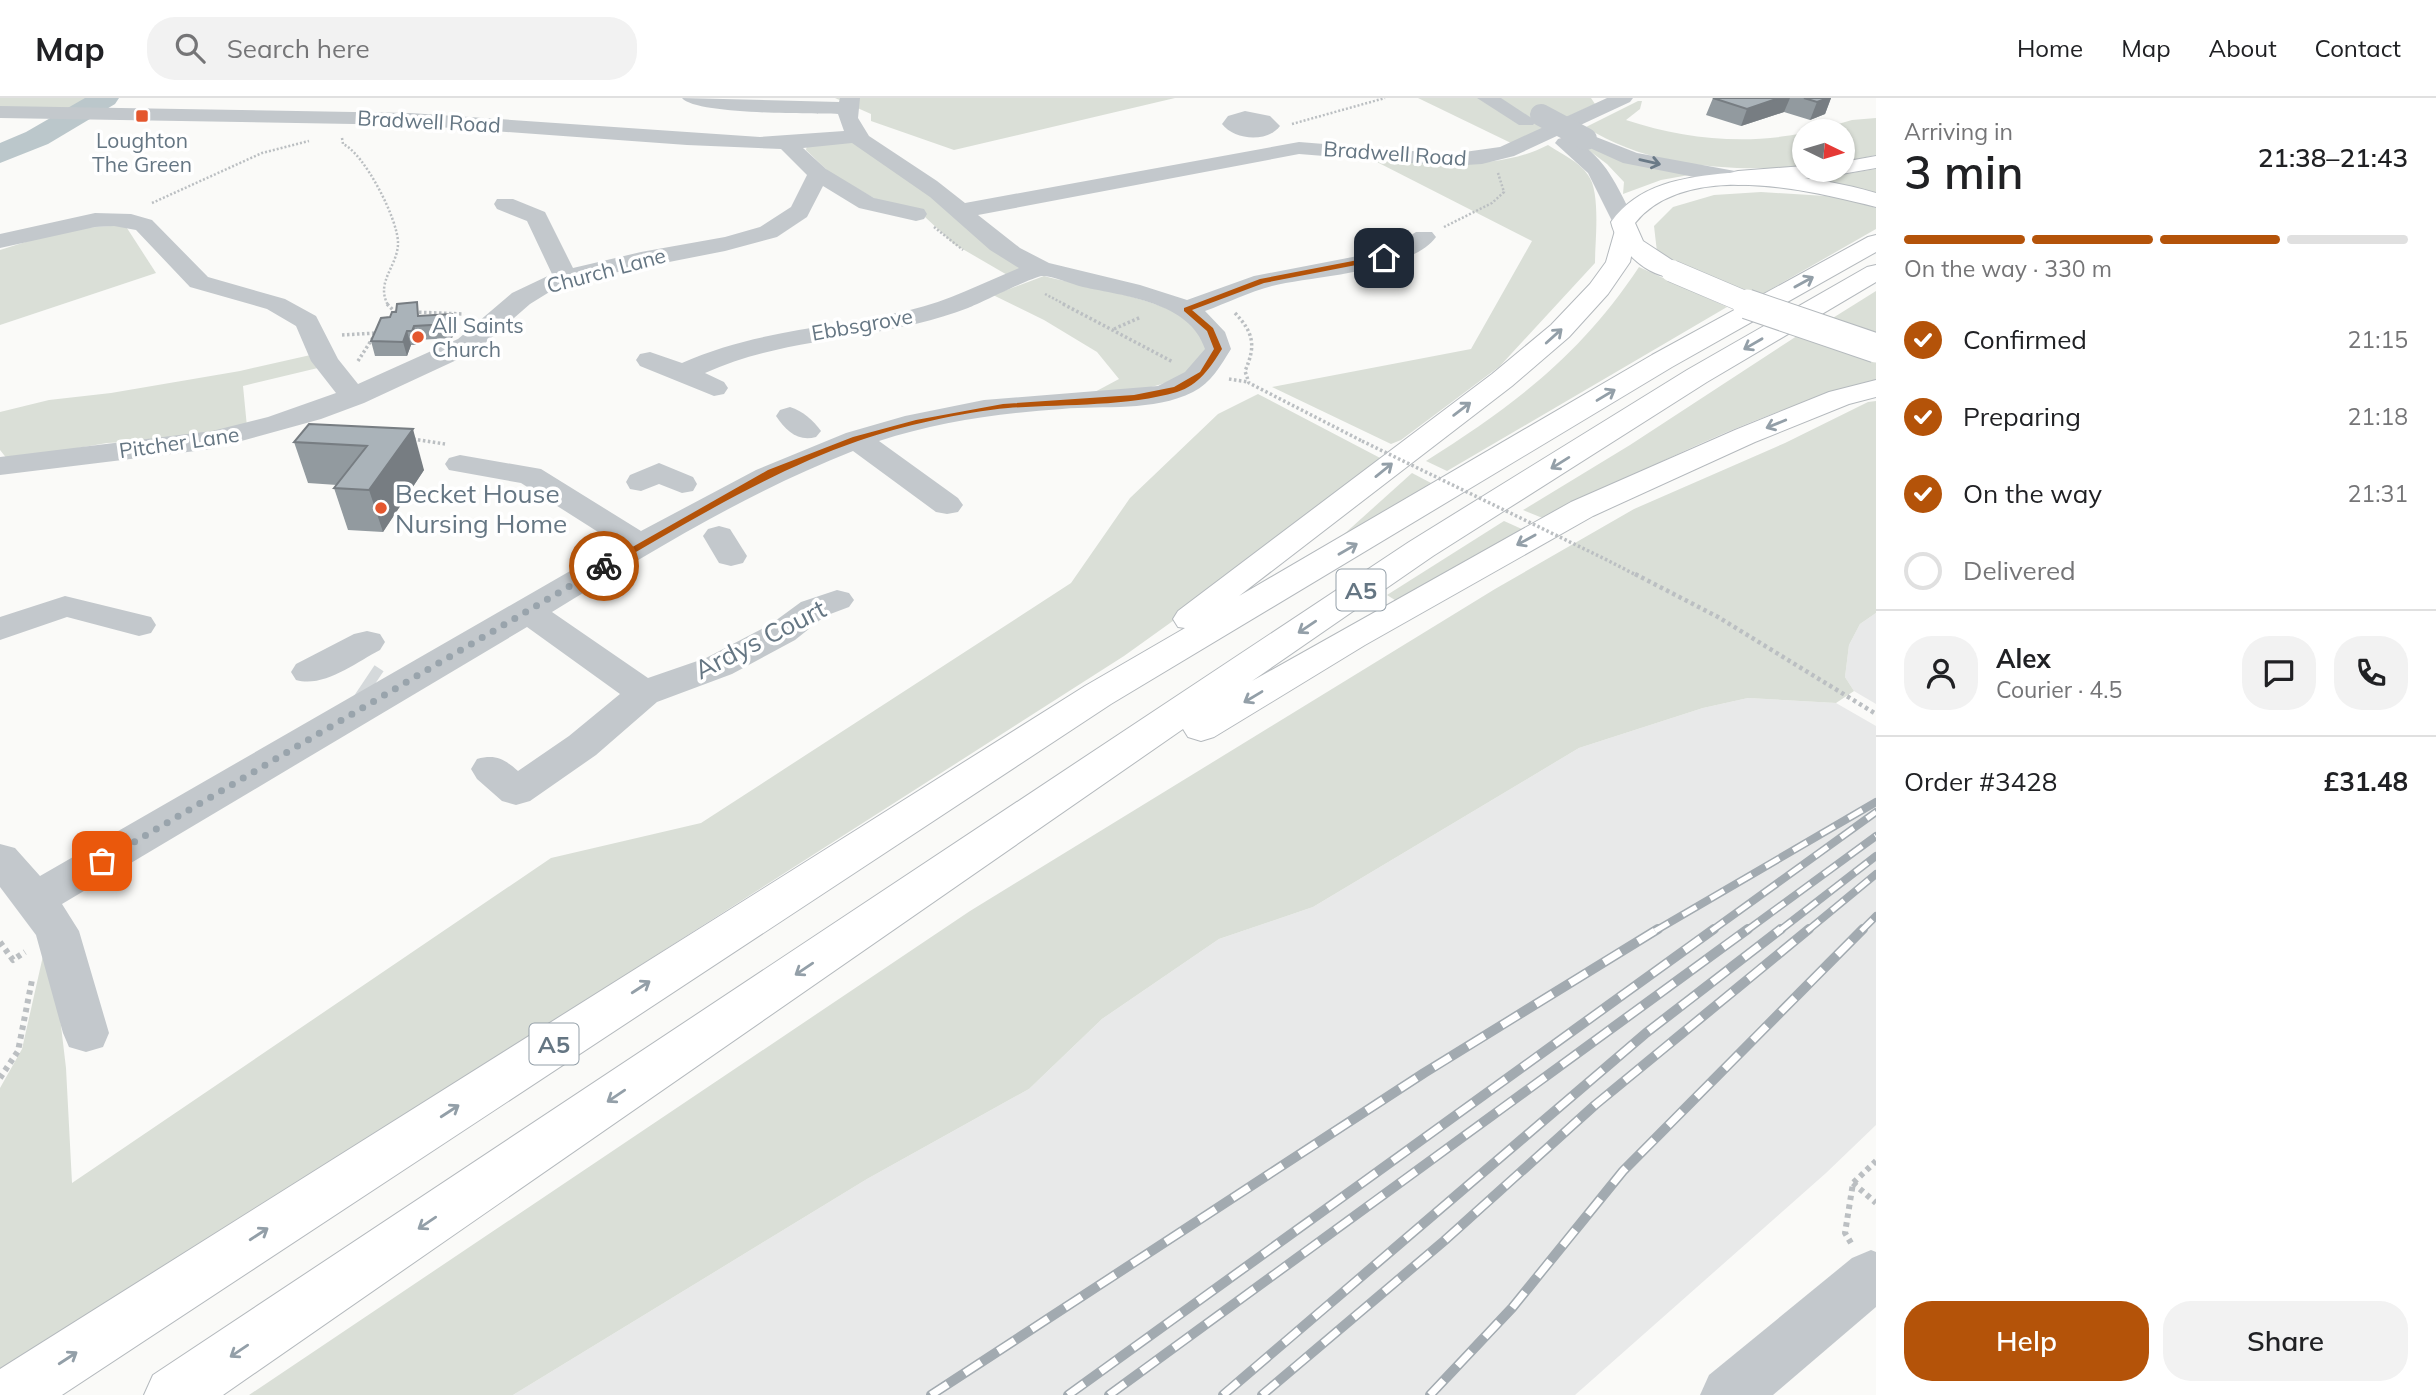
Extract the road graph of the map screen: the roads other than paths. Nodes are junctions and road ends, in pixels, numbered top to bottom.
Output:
1 (692, 98) edge
2 (1487, 98) edge
3 (1510, 98) edge
4 (1623, 98) edge
5 (849, 103) edge
6 (74, 109) edge
7 (0, 113) edge
8 (22, 113) junction
9 (1534, 118) junction
10 (0, 129) edge
11 (1258, 131) road end
12 (856, 136) junction
13 (1575, 141) junction
14 (787, 143) junction
15 (1280, 150) junction
16 (1876, 162) edge
17 (1855, 166) edge
18 (818, 174) junction
19 (1736, 178) junction
20 (1792, 179) edge
21 (1837, 182) edge
22 (1876, 200) edge
23 (867, 203) junction
24 (505, 204) dead end
25 (961, 211) junction
26 (799, 212) junction
27 (916, 214) dead end
28 (1623, 227) junction
29 (1424, 237) road end
30 (0, 241) edge
31 (1876, 242) edge
32 (1040, 268) junction
33 (1876, 272) edge
34 (566, 278) junction
35 (1186, 309) junction
36 (1876, 348) edge
37 (650, 360) dead end
38 (683, 373) junction
39 (714, 388) dead end
40 (1876, 388) edge
41 (354, 397) junction
42 (326, 409) junction
43 (350, 431) edge
44 (818, 436) junction
45 (462, 465) road end
46 (0, 466) edge
47 (641, 482) dead end
48 (947, 505) dead end
49 (705, 516) junction
50 (639, 544) junction
51 (837, 600) dead end
52 (527, 612) junction
53 (139, 625) dead end
54 (0, 629) edge
55 (367, 642) dead end
56 (374, 688) junction
57 (644, 693) junction
58 (1098, 695) junction
59 (491, 769) dead end
60 (0, 859) edge
61 (42, 925) junction
62 (861, 931) junction
63 (86, 1032) dead end
64 (1873, 1278) edge
65 (11, 1395) edge
66 (173, 1395) edge
67 (1729, 1395) edge

1 - 5 street
2 - 9 street
3 - 9 street
4 - 15 street, Bradwell Road
5 - 12 street
6 - 8 street, Bradwell Road
6 - 14 street, Bradwell Road
7 - 8 street, Bradwell Road
8 - 10 street
9 - 13 street
11 - 15 street
12 - 14 street, Bradwell Road
12 - 25 street
13 -> 19 street
13 - 28 street
14 - 18 street, Church Lane
15 - 25 street, Bradwell Road
16 - 17 main road
18 - 23 street, Church Lane
18 - 26 street
19 - 20 main road
19 - 28 main road
21 - 22 main road
23 - 26 street, Church Lane
23 - 27 street, Church Lane
24 - 34 street
25 - 32 street
26 - 34 street, Church Lane
28 - 36 main road, bridge
58 -> 28 main road
29 - 35 street
30 - 41 street
58 -> 31 main road, A5
32 - 35 street
32 - 38 street, Ebbsgrove
33 -> 62 main road, A5
34 - 41 street, Church Lane
35 - 44 street
37 - 38 street
38 - 39 street
40 -> 62 main road
41 - 42 street, Pitcher Lane
42 - 43 street
42 - 46 street, Pitcher Lane
44 - 48 street
44 - 49 street
45 - 50 street
47 - 49 street
49 - 50 street
50 - 52 street
51 - 57 street, Ardys Court
52 - 56 street
52 - 57 street
53 - 54 street
55 - 56 street
56 - 61 street
57 - 59 street, Ardys Court
65 -> 58 main road, A5
60 - 61 street
61 - 63 street
62 -> 66 main road, A5
64 - 67 street

